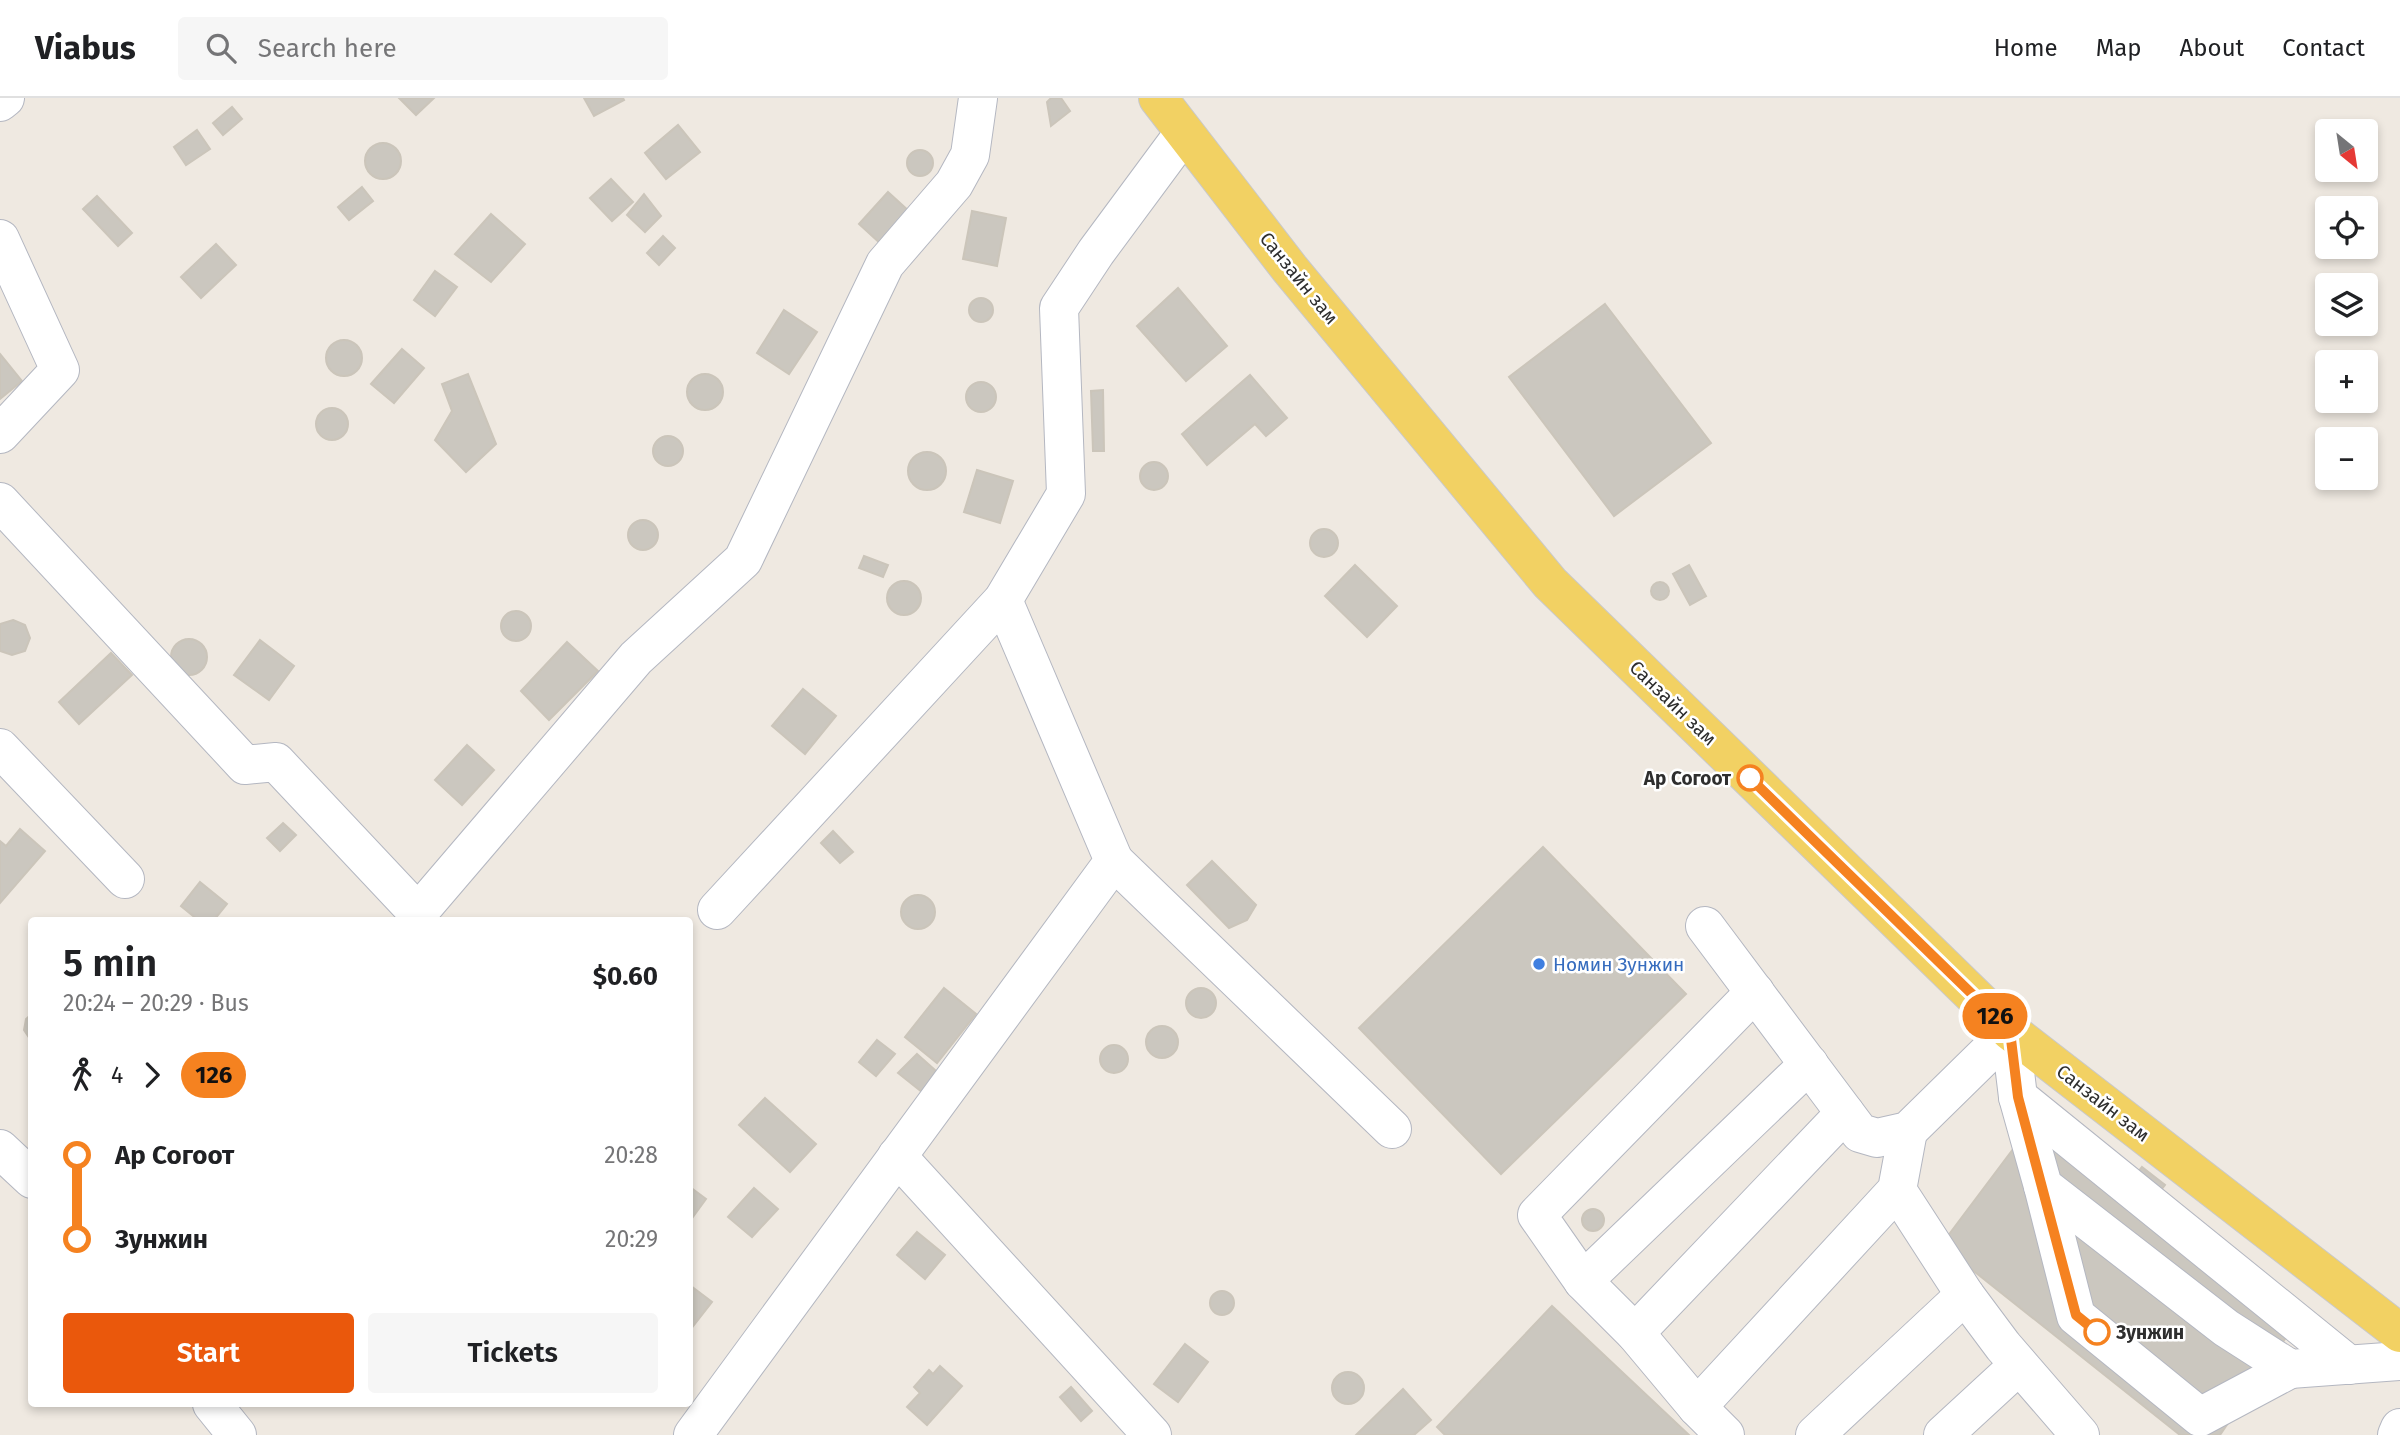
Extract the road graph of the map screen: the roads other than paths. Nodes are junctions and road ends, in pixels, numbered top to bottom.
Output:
1 (5, 98) edge
2 (978, 98) edge
3 (1158, 98) edge
4 (0, 102) edge
5 (1184, 133) junction
6 (0, 239) edge
7 (0, 434) edge
8 (0, 502) edge
9 (1003, 600) junction
10 (0, 748) edge
11 (1114, 861) junction
12 (125, 879) dead end
13 (717, 909) dead end
14 (1706, 926) dead end
15 (1755, 992) junction
16 (2010, 1031) junction
17 (1809, 1065) junction
18 (2018, 1097) junction
19 (1845, 1113) junction
20 (1392, 1129) dead end
21 (1908, 1131) junction
22 (0, 1149) edge
23 (897, 1156) junction
24 (28, 1175) edge
25 (2043, 1186) junction
26 (1896, 1190) junction
27 (1583, 1281) junction
28 (1965, 1295) junction
29 (1635, 1334) junction
30 (2400, 1334) edge
31 (2400, 1361) edge
32 (2019, 1365) junction
33 (2349, 1365) junction
34 (2290, 1368) junction
35 (214, 1407) edge
36 (1697, 1407) junction
37 (2400, 1429) edge
38 (237, 1435) edge
39 (693, 1435) edge
40 (1152, 1435) edge
41 (1725, 1435) edge
42 (1815, 1435) edge
43 (1943, 1435) edge
44 (2080, 1435) edge
45 (2397, 1435) edge

1 - 4 street
2 - 8 street
3 - 5 main road, Санзайн зам
5 - 9 street
5 - 16 main road, Санзайн зам
6 - 7 street
9 - 11 street
9 - 13 street
10 - 12 street
11 - 20 street
11 - 23 street
14 - 15 street
15 - 17 street
15 - 27 street
16 - 18 street
16 - 21 street
16 - 30 main road, Санзайн зам
17 - 19 street
17 - 27 street
18 - 25 street
18 - 33 street
19 - 21 street
19 - 29 street
21 - 26 street
22 - 24 street
23 - 39 street
23 - 40 street
25 - 34 street
25 - 34 street
26 - 28 street
26 - 36 street
27 - 29 street
28 - 32 street
28 - 42 street
29 - 36 street
31 - 33 street
32 - 43 street
32 - 44 street
33 - 34 street
35 - 38 street
36 - 41 street
37 - 45 street

